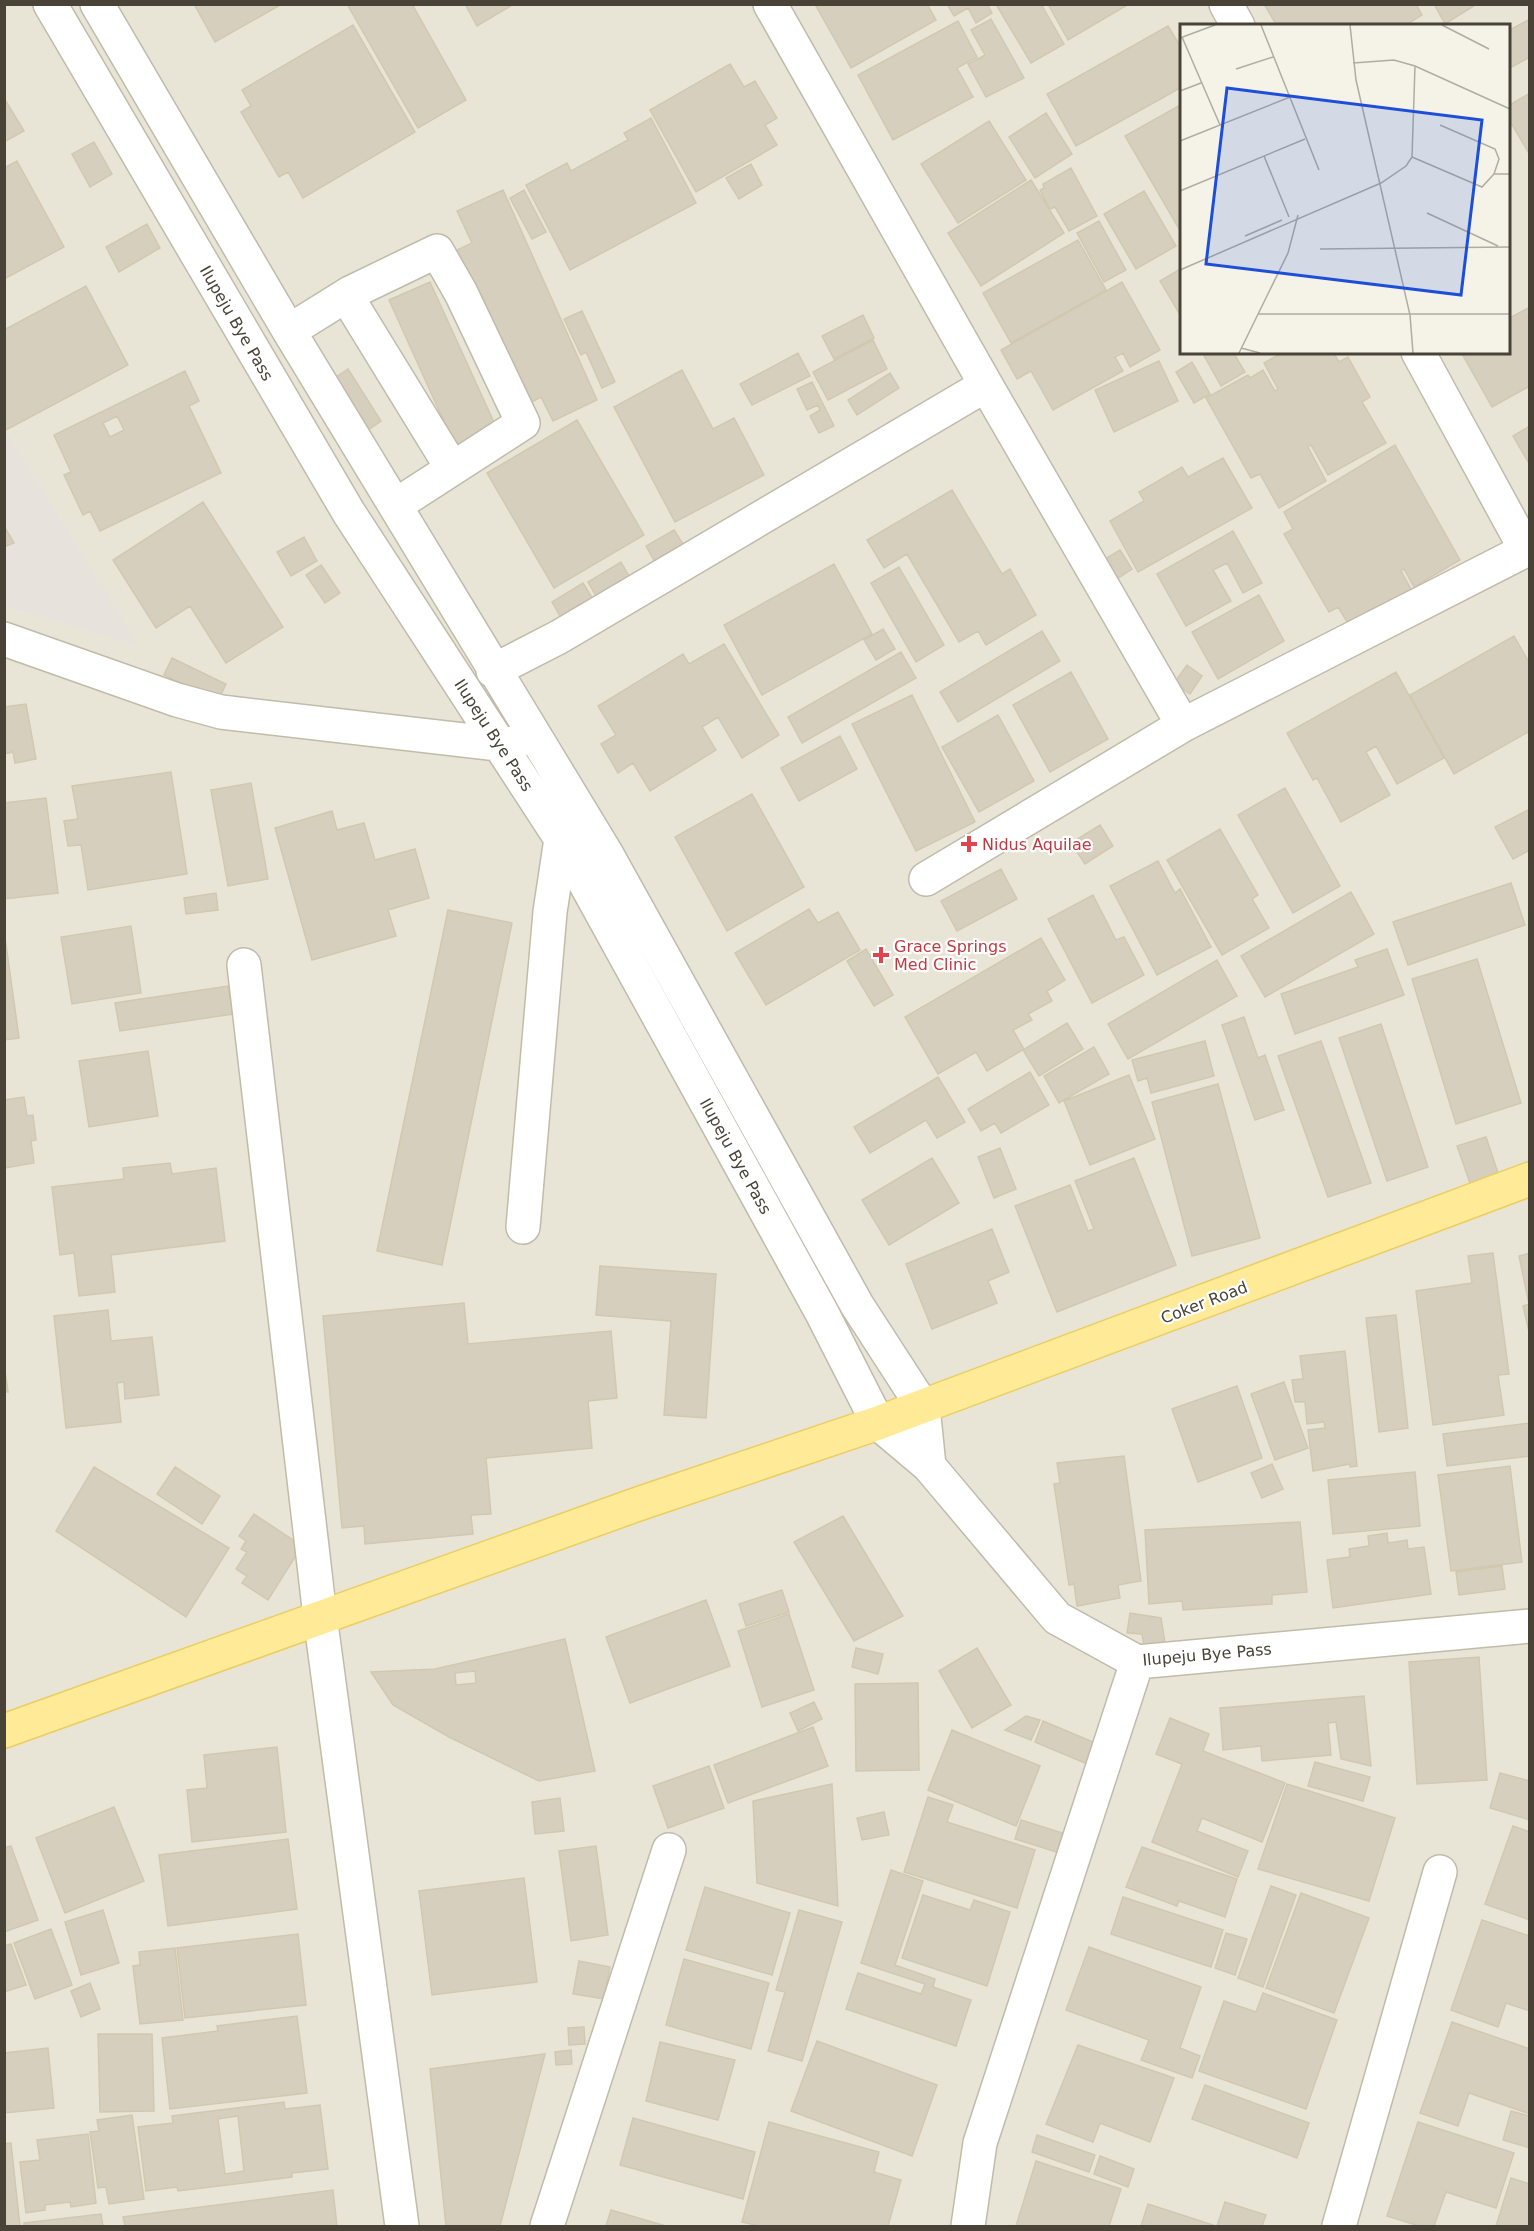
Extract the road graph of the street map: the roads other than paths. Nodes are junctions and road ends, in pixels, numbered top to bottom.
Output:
1 (50, 4) edge
2 (97, 4) edge
3 (770, 4) edge
4 (1226, 4) edge
5 (1237, 24) edge
6 (350, 293) junction
7 (289, 331) junction
8 (1419, 354) edge
9 (986, 385) junction
10 (452, 468) junction
11 (396, 505) junction
12 (1528, 549) edge
13 (4, 639) edge
14 (493, 671) junction
15 (1183, 724) junction
16 (538, 741) junction
17 (498, 744) junction
18 (561, 839) junction
19 (926, 879) dead end
20 (244, 965) dead end
21 (1530, 1179) edge
22 (523, 1227) dead end
23 (923, 1407) junction
24 (878, 1423) junction
25 (929, 1466) junction
26 (321, 1616) junction
27 (1530, 1626) edge
28 (1137, 1662) junction
29 (4, 1731) edge
30 (669, 1850) dead end
31 (1440, 1872) dead end
32 (402, 2226) edge
33 (547, 2226) edge
34 (968, 2226) edge
35 (1339, 2226) edge

1 - 17 street, Ilupeju Bye Pass
2 - 7 street, Ilupeju Bye Pass
3 - 9 street
4 - 5 street
6 - 7 street
6 - 10 street
6 - 10 street
7 - 11 street, Ilupeju Bye Pass
8 - 12 street
9 - 14 street
9 - 15 street
10 - 11 street
11 - 14 street, Ilupeju Bye Pass
12 - 15 street
13 - 17 street
14 - 16 street, Ilupeju Bye Pass
15 - 19 street
16 - 17 street
16 - 23 street, Ilupeju Bye Pass
17 - 18 street, Ilupeju Bye Pass
18 - 22 street
18 - 24 street, Ilupeju Bye Pass
20 - 26 street
21 - 23 main road, Coker Road
23 - 24 main road, Coker Road
23 - 25 street, Ilupeju Bye Pass
24 - 25 street, Ilupeju Bye Pass
24 - 26 main road, Coker Road
25 - 28 street, Ilupeju Bye Pass
26 - 29 main road, Coker Road
26 - 32 street
27 - 28 street, Ilupeju Bye Pass
28 - 34 street
30 - 33 street
31 - 35 street

